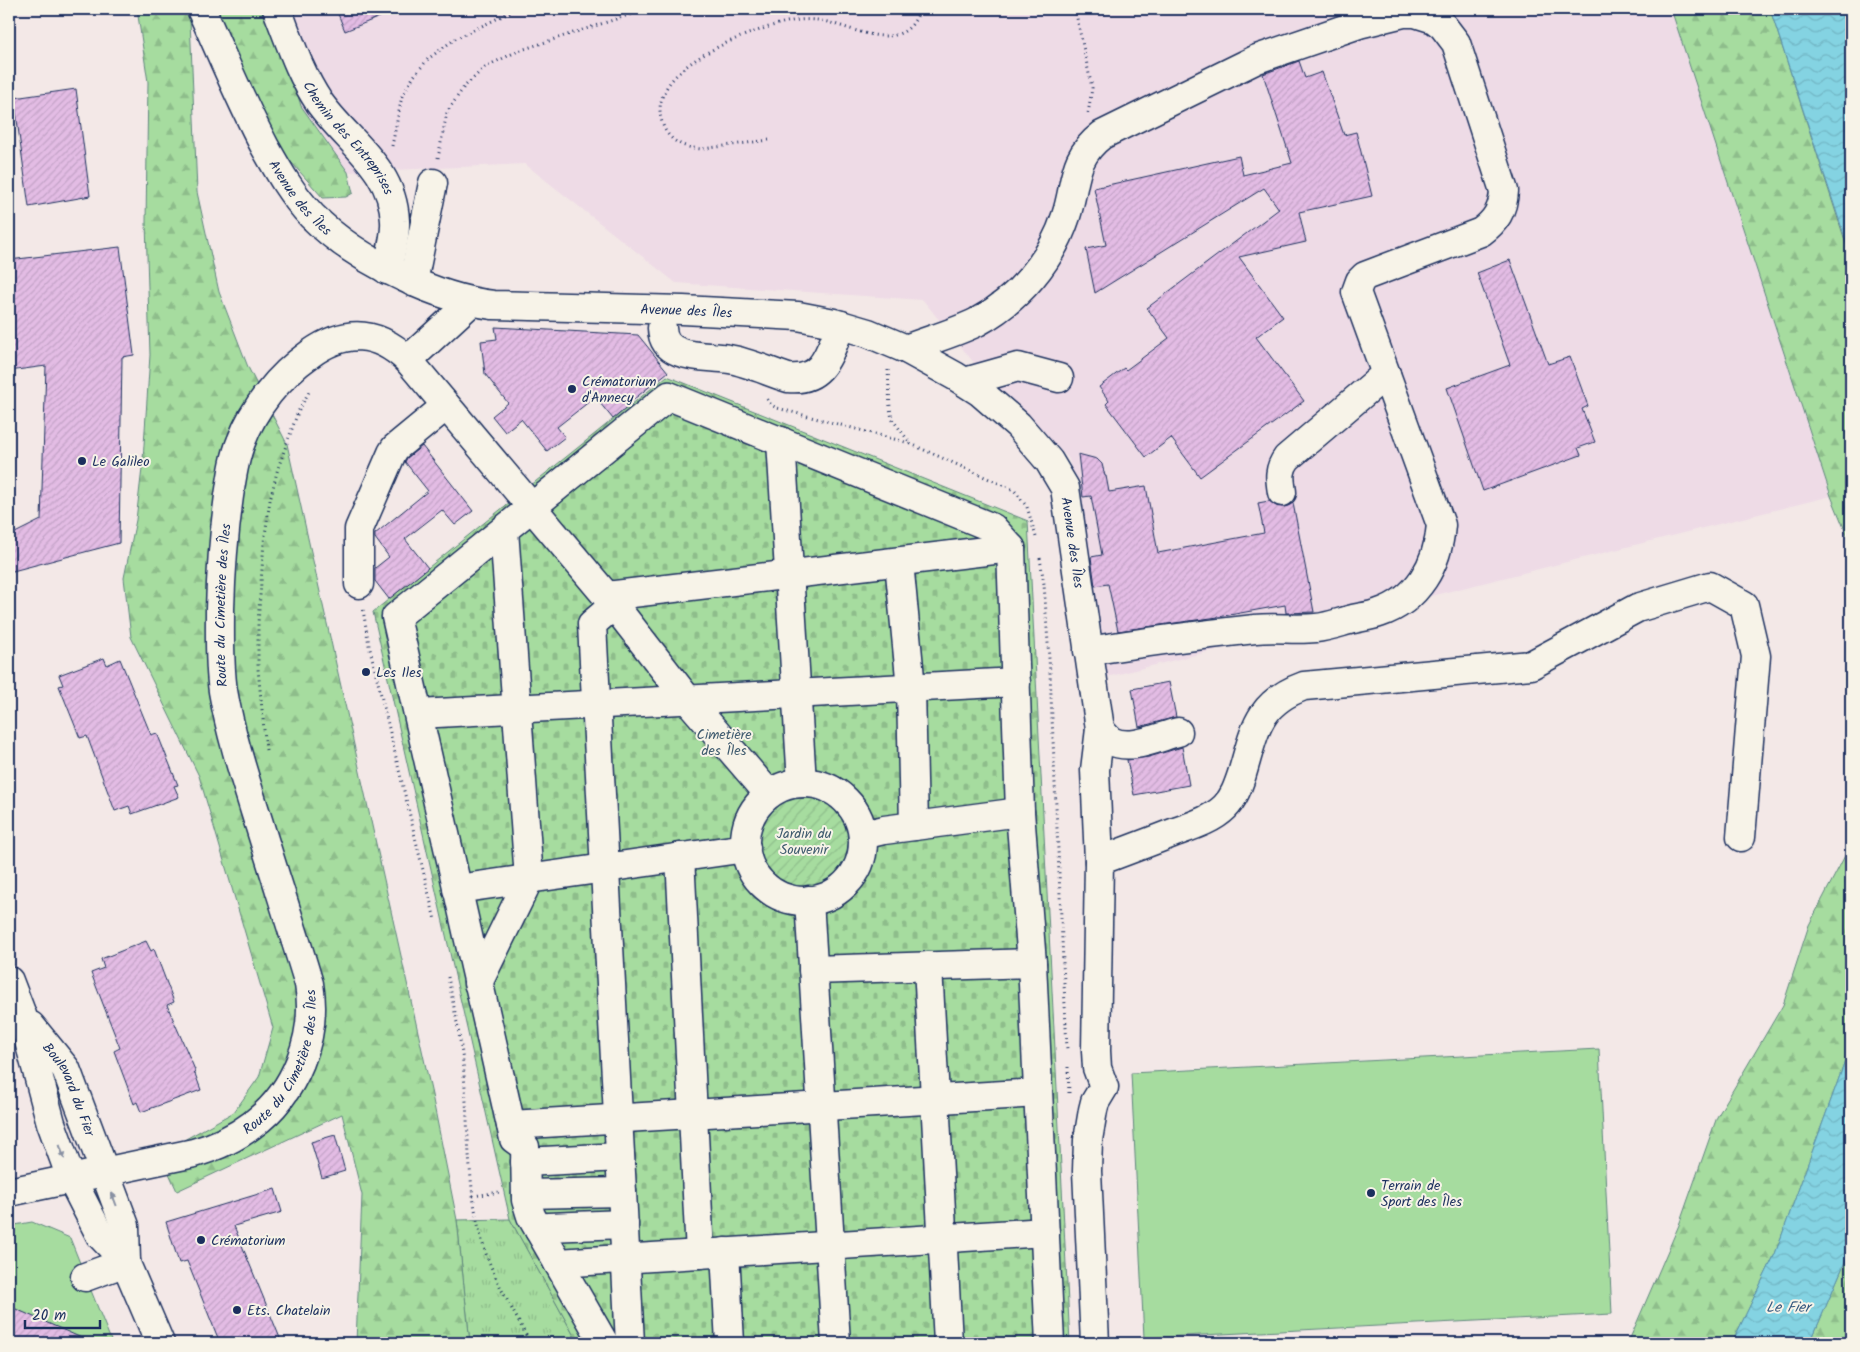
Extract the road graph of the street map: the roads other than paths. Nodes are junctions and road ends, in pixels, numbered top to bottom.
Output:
1 (201, 9) edge
2 (280, 11) edge
3 (433, 183) road end
4 (388, 270) junction
5 (413, 282) junction
6 (471, 302) junction
7 (840, 325) junction
8 (662, 328) dead end
9 (906, 349) junction
10 (408, 360) junction
11 (1386, 374) junction
12 (1059, 378) dead end
13 (965, 382) junction
14 (446, 406) junction
15 (781, 442) junction
16 (1282, 492) dead end
17 (526, 501) junction
18 (504, 530) junction
19 (1011, 548) junction
20 (899, 562) junction
21 (790, 575) junction
22 (359, 584) road end
23 (610, 600) junction
24 (1088, 651) junction
25 (1016, 682) junction
26 (911, 688) junction
27 (798, 694) junction
28 (688, 700) junction
29 (596, 705) junction
30 (517, 709) junction
31 (419, 714) junction
32 (1100, 729) junction
33 (1178, 732) dead end
34 (802, 783) junction
35 (769, 794) junction
36 (1020, 812) junction
37 (914, 826) junction
38 (863, 835) junction
39 (1741, 837) dead end
40 (746, 848) junction
41 (680, 857) junction
42 (1099, 861) junction
43 (604, 868) junction
44 (529, 879) junction
45 (457, 889) junction
46 (809, 900) junction
47 (1032, 963) junction
48 (928, 966) junction
49 (813, 970) junction
50 (9, 981) edge
51 (478, 982) junction
52 (22, 1015) junction
53 (39, 1072) junction
54 (1038, 1093) junction
55 (935, 1099) junction
56 (821, 1106) junction
57 (693, 1114) junction
58 (618, 1118) junction
59 (511, 1125) junction
60 (620, 1157) junction
61 (525, 1162) junction
62 (104, 1171) junction
63 (71, 1178) junction
64 (9, 1192) edge
65 (515, 1192) junction
66 (622, 1192) junction
67 (624, 1224) junction
68 (539, 1230) junction
69 (1045, 1232) junction
70 (942, 1238) junction
71 (830, 1245) junction
72 (712, 1253) junction
73 (625, 1258) junction
74 (126, 1262) junction
75 (558, 1263) junction
76 (85, 1277) dead end
77 (160, 1343) edge
78 (604, 1343) edge
79 (630, 1343) edge
80 (730, 1343) edge
81 (836, 1343) edge
82 (948, 1343) edge
83 (1050, 1343) edge
84 (1095, 1343) edge

1 - 4 street, Avenue des Îles
2 - 4 street, Chemin des Entreprises
3 - 5 street
4 - 5 street, Avenue des Îles
5 - 6 street, Avenue des Îles
6 - 7 street, Avenue des Îles
6 - 10 street
7 - 8 street
7 - 9 street, Avenue des Îles
9 - 11 street
9 - 13 street, Avenue des Îles
10 - 14 street, Route du Cimetière des Îles
10 - 62 street, Route du Cimetière des Îles
11 - 16 street
11 - 24 street
12 - 13 street
13 - 24 street, Avenue des Îles
14 - 17 street, Route du Cimetière des Îles
14 - 22 street
15 - 17 street
15 - 19 street
15 - 21 street
17 - 18 street
17 - 23 street, Route du Cimetière des Îles
18 - 30 street
18 - 31 street
19 - 20 street
19 - 25 street
20 - 21 street
20 - 26 street
21 - 23 street
21 - 27 street
23 - 28 street, Route du Cimetière des Îles
23 - 29 street
24 - 32 street, Avenue des Îles
25 - 26 street
25 - 36 street
26 - 27 street
26 - 37 street
27 - 28 street
27 - 34 street
28 - 29 street
28 - 35 street, Route du Cimetière des Îles
29 - 30 street
29 - 43 street
30 - 31 street
30 - 44 street
31 - 45 street
32 - 33 street
32 - 42 street, Avenue des Îles
34 - 35 street
34 - 38 street
35 - 40 street
36 - 37 street
36 - 47 street
37 - 38 street
38 - 46 street
39 - 42 street
40 - 41 street
40 - 46 street
41 - 43 street
41 - 57 street
42 - 84 street, Avenue des Îles
43 - 44 street
43 - 58 street
44 - 45 street
44 - 51 street
45 - 51 street
46 - 49 street
47 - 48 street
47 - 54 street
48 - 49 street
48 - 55 street
49 - 56 street
50 - 52 street, Boulevard du Fier
51 - 59 street
52 - 53 street, Boulevard du Fier
52 - 62 street, Boulevard du Fier
53 - 62 street, Boulevard du Fier
53 -> 63 street, Boulevard du Fier
54 - 55 street
54 - 69 street
55 - 56 street
55 - 70 street
56 - 57 street
56 - 71 street
57 - 58 street
57 - 72 street
58 - 59 street
58 - 60 street
59 - 61 street
60 - 61 street
60 - 66 street
61 - 65 street
62 - 63 street, Route du Cimetière des Îles
74 -> 62 street, Boulevard du Fier
63 - 64 street, Route du Cimetière des Îles
63 - 74 street, Boulevard du Fier
65 - 66 street
65 - 68 street
66 - 67 street
67 - 68 street
67 - 73 street
68 - 75 street
69 - 70 street
69 - 83 street
70 - 71 street
70 - 82 street
71 - 72 street
71 - 81 street
72 - 73 street
72 - 80 street
73 - 75 street
73 - 79 street
74 - 76 street
74 - 77 street, Boulevard du Fier
75 - 78 street

